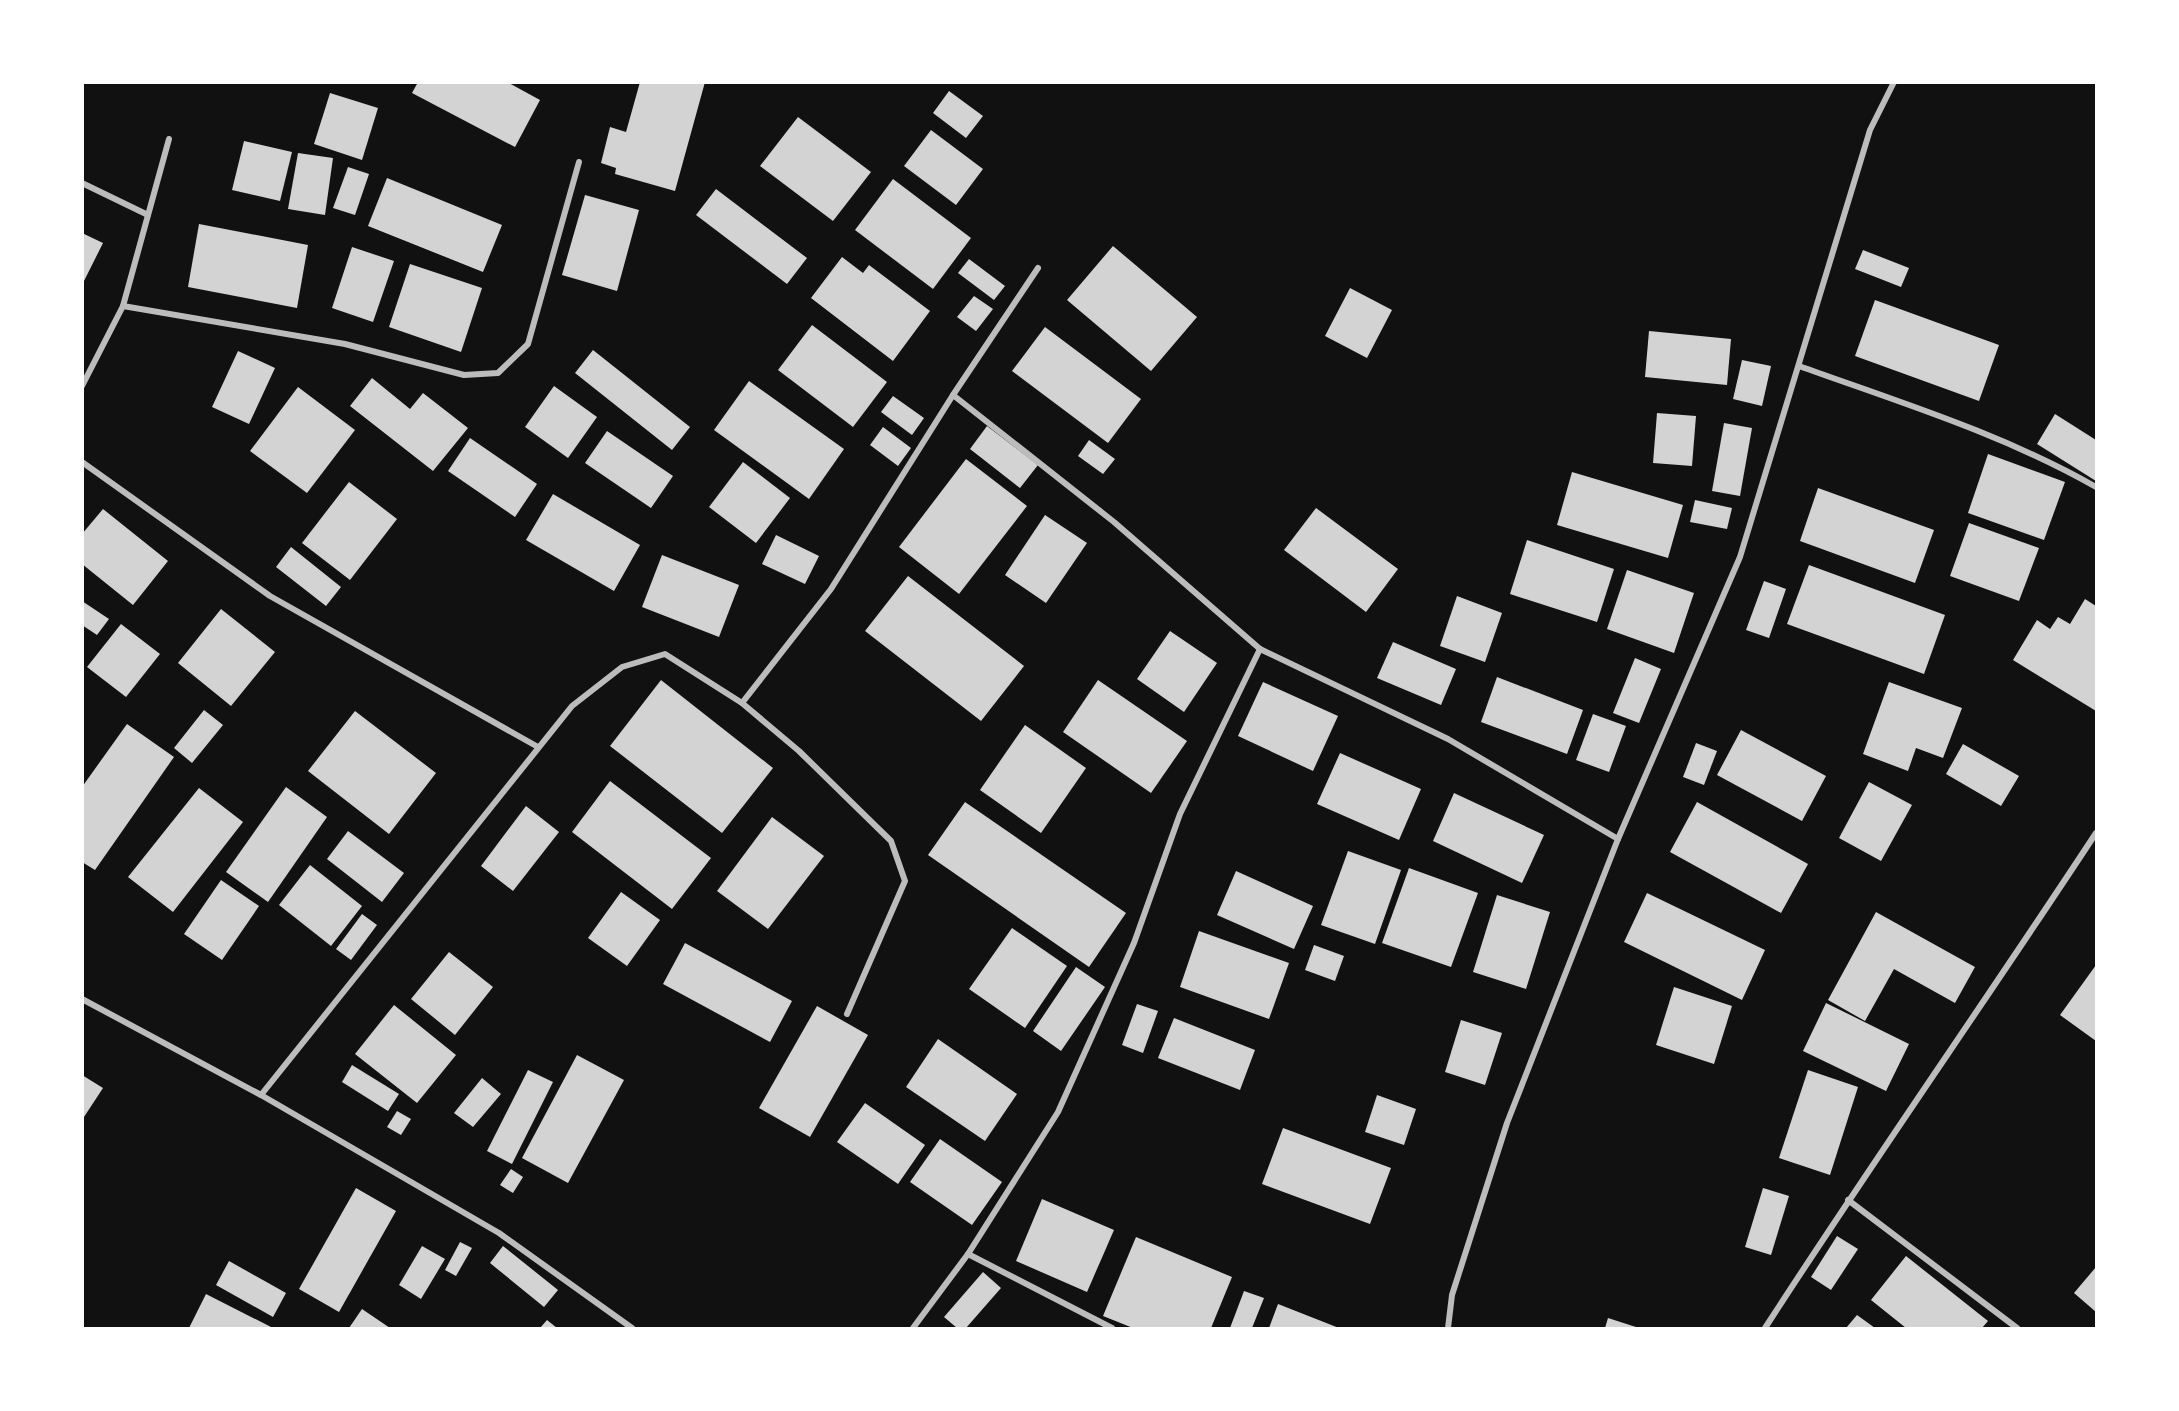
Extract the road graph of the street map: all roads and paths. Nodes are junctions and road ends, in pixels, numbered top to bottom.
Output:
1 (1894, 82) edge
2 (169, 139) dead end
3 (579, 162) dead end
4 (82, 183) edge
5 (148, 215) junction
6 (1038, 268) dead end
7 (123, 306) junction
8 (1799, 366) junction
9 (82, 386) edge
10 (953, 395) junction
11 (82, 462) edge
12 (2097, 487) edge
13 (1260, 649) junction
14 (742, 703) junction
15 (538, 747) junction
16 (2097, 833) edge
17 (1618, 839) junction
18 (82, 999) edge
19 (847, 1014) dead end
20 (261, 1095) junction
21 (1848, 1200) junction
22 (968, 1254) junction
23 (632, 1329) edge
24 (913, 1329) edge
25 (1112, 1329) edge
26 (1448, 1329) edge
27 (1765, 1329) edge
28 (2017, 1329) edge

1 - 8 street
2 - 5 street
3 - 7 street
4 - 5 street
5 - 7 street
6 - 10 street
7 - 9 street
8 - 12 street
8 - 17 street
10 - 13 street
10 - 14 street
11 - 15 street
13 - 17 street
13 - 22 street
14 - 15 street
14 - 19 street
15 - 20 street
16 - 21 street
17 - 26 street
18 - 20 street
20 - 23 street
21 - 27 street
21 - 28 street
22 - 24 street
22 - 25 street

